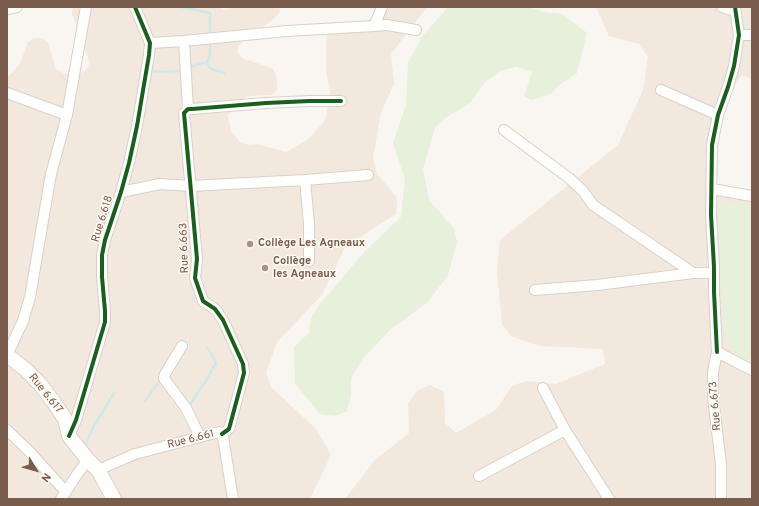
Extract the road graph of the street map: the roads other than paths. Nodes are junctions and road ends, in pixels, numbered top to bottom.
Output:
1 (17, 7) edge
2 (86, 7) edge
3 (135, 7) edge
4 (382, 7) edge
5 (722, 7) edge
6 (7, 9) edge
7 (735, 9) edge
8 (374, 26) junction
9 (416, 30) dead end
10 (739, 35) junction
11 (752, 35) edge
12 (184, 41) junction
13 (150, 42) junction
14 (661, 90) dead end
15 (7, 93) edge
16 (341, 101) dead end
17 (188, 109) junction
18 (67, 115) junction
19 (718, 115) junction
20 (504, 130) dead end
21 (368, 175) dead end
22 (305, 180) junction
23 (190, 186) junction
24 (712, 190) junction
25 (121, 192) junction
26 (752, 196) edge
27 (309, 261) dead end
28 (693, 273) junction
29 (714, 273) junction
30 (535, 290) dead end
31 (182, 346) dead end
32 (718, 352) junction
33 (7, 355) edge
34 (752, 370) edge
35 (543, 388) dead end
36 (7, 430) edge
37 (565, 430) junction
38 (222, 434) junction
39 (69, 436) junction
40 (200, 437) junction
41 (93, 465) junction
42 (479, 476) dead end
43 (63, 495) edge
44 (114, 499) edge
45 (233, 499) edge
46 (609, 499) edge
47 (721, 499) edge

1 - 6 street
2 - 18 street
3 - 13 street, Rue 6.618
4 - 8 street
5 - 7 street
7 - 10 street, Rue 6.673
8 - 9 street
8 - 12 street
10 - 11 street
10 - 19 street, Rue 6.673
12 - 13 street
12 - 17 street, Rue 6.663
13 - 25 street, Rue 6.618
14 - 19 street
15 - 18 street
16 - 17 street
17 - 23 street, Rue 6.663
18 - 33 street
19 - 24 street, Rue 6.673
20 - 28 street
21 - 22 street
22 - 23 street
22 - 27 street
23 - 25 street
23 - 38 street, Rue 6.663
24 - 26 street
24 - 29 street, Rue 6.673
25 - 39 street, Rue 6.618
28 - 29 street
28 - 30 street
29 - 32 street, Rue 6.673
31 - 40 street
32 - 34 street
32 - 47 street, Rue 6.673
33 - 39 street, Rue 6.617
35 - 37 street
36 - 43 street
37 - 42 street
37 - 46 street
38 - 40 street, Rue 6.661
38 - 45 street, Rue 6.661
39 - 41 street, Rue 6.617
40 - 41 street, Rue 6.661
41 - 43 street
41 - 44 street, Rue 6.617

